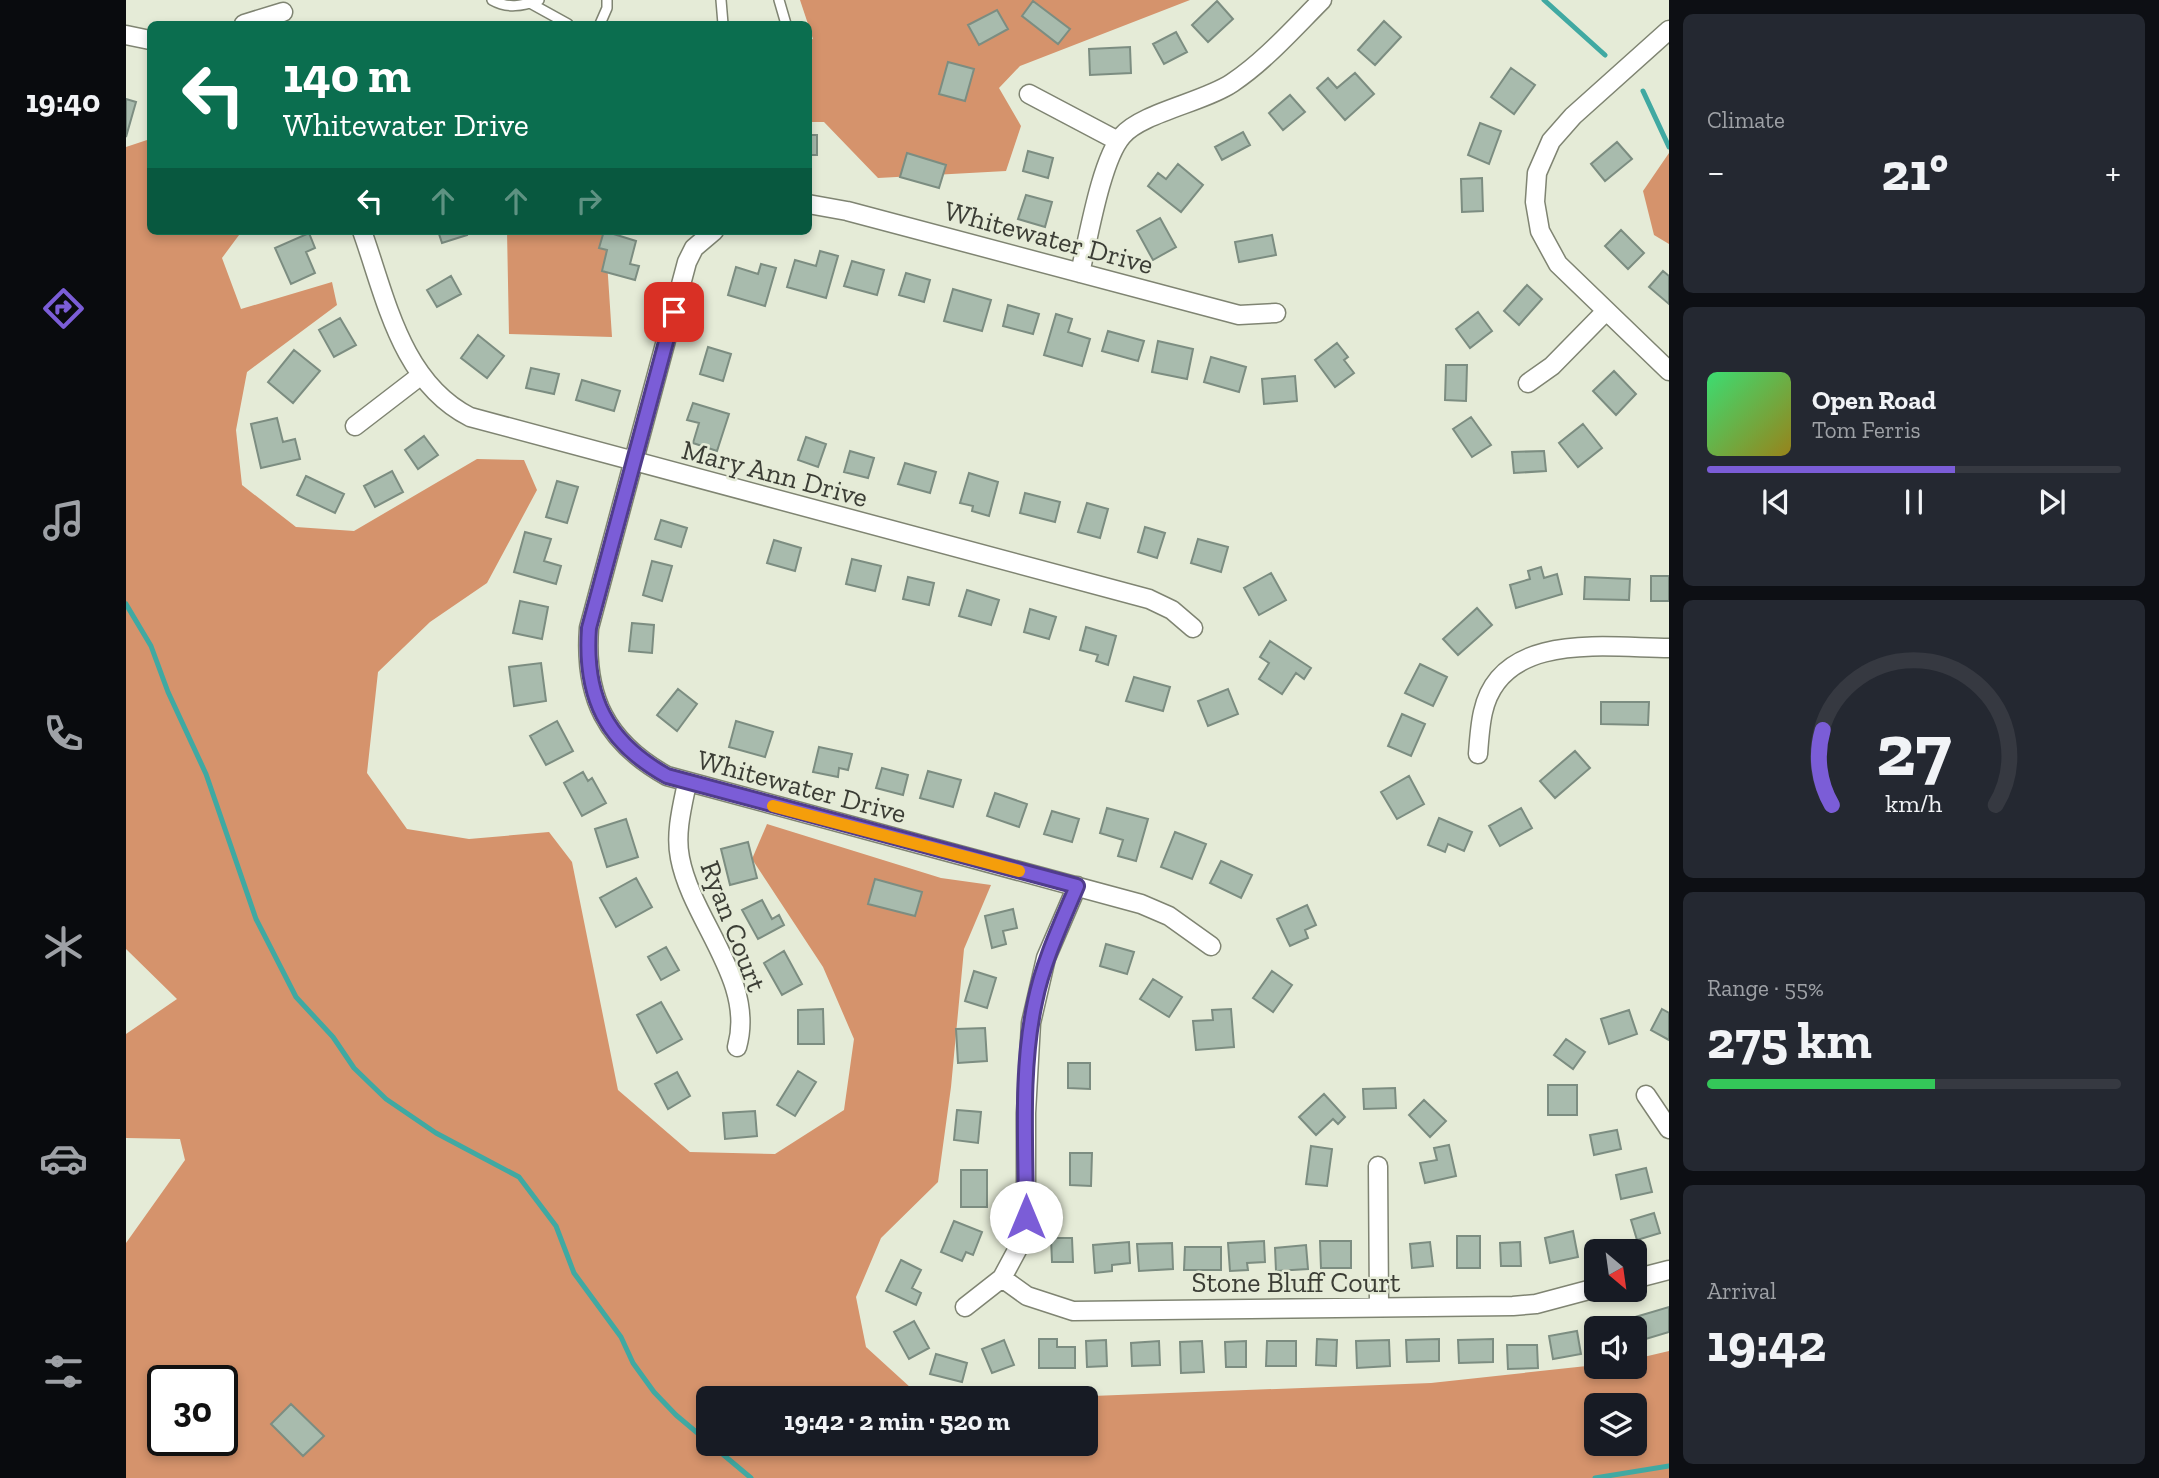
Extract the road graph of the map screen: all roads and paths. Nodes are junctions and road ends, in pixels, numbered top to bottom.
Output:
1 (492, 0) edge
2 (607, 0) edge
3 (721, 0) edge
4 (779, 0) edge
5 (1322, 0) edge
6 (535, 1) edge
7 (283, 12) edge
8 (254, 21) edge
9 (564, 21) edge
10 (601, 21) edge
11 (723, 21) edge
12 (785, 21) edge
13 (1669, 30) edge
14 (126, 35) edge
15 (147, 39) edge
16 (1030, 94) dead end
17 (1118, 141) junction
18 (812, 205) edge
19 (363, 235) edge
20 (709, 235) edge
21 (1080, 273) junction
22 (1606, 311) junction
23 (1276, 313) dead end
24 (1669, 371) edge
25 (420, 376) junction
26 (1528, 383) dead end
27 (355, 426) dead end
28 (633, 462) junction
29 (1193, 628) dead end
30 (1669, 648) edge
31 (1478, 754) dead end
32 (687, 783) junction
33 (1077, 886) junction
34 (1211, 946) dead end
35 (737, 1047) dead end
36 (1646, 1095) dead end
37 (1669, 1129) edge
38 (1378, 1166) dead end
39 (1669, 1270) edge
40 (1647, 1276) edge
41 (1002, 1278) junction
42 (1584, 1292) edge
43 (965, 1307) dead end
44 (1379, 1307) junction

1 - 6 lane
2 - 10 lane
3 - 11 lane
4 - 12 lane
5 - 17 street
6 - 9 lane
7 - 8 street
13 - 22 street
14 - 15 street
16 - 17 street
17 - 21 street
18 - 21 street, Whitewater Drive
19 - 25 street, Mary Ann Drive
20 - 28 street, Whitewater Drive
21 - 23 street, Whitewater Drive
22 - 24 street
22 - 26 street
25 - 27 street
25 - 28 street, Mary Ann Drive
28 - 29 street, Mary Ann Drive
28 - 32 street, Whitewater Drive
30 - 31 street
32 - 33 street, Whitewater Drive
32 - 35 street, Ryan Court
33 - 34 street, Whitewater Drive
33 - 41 street
36 - 37 street
38 - 44 street
39 - 40 street
41 - 43 street
41 - 44 street, Stone Bluff Court
42 - 44 street, Stone Bluff Court

